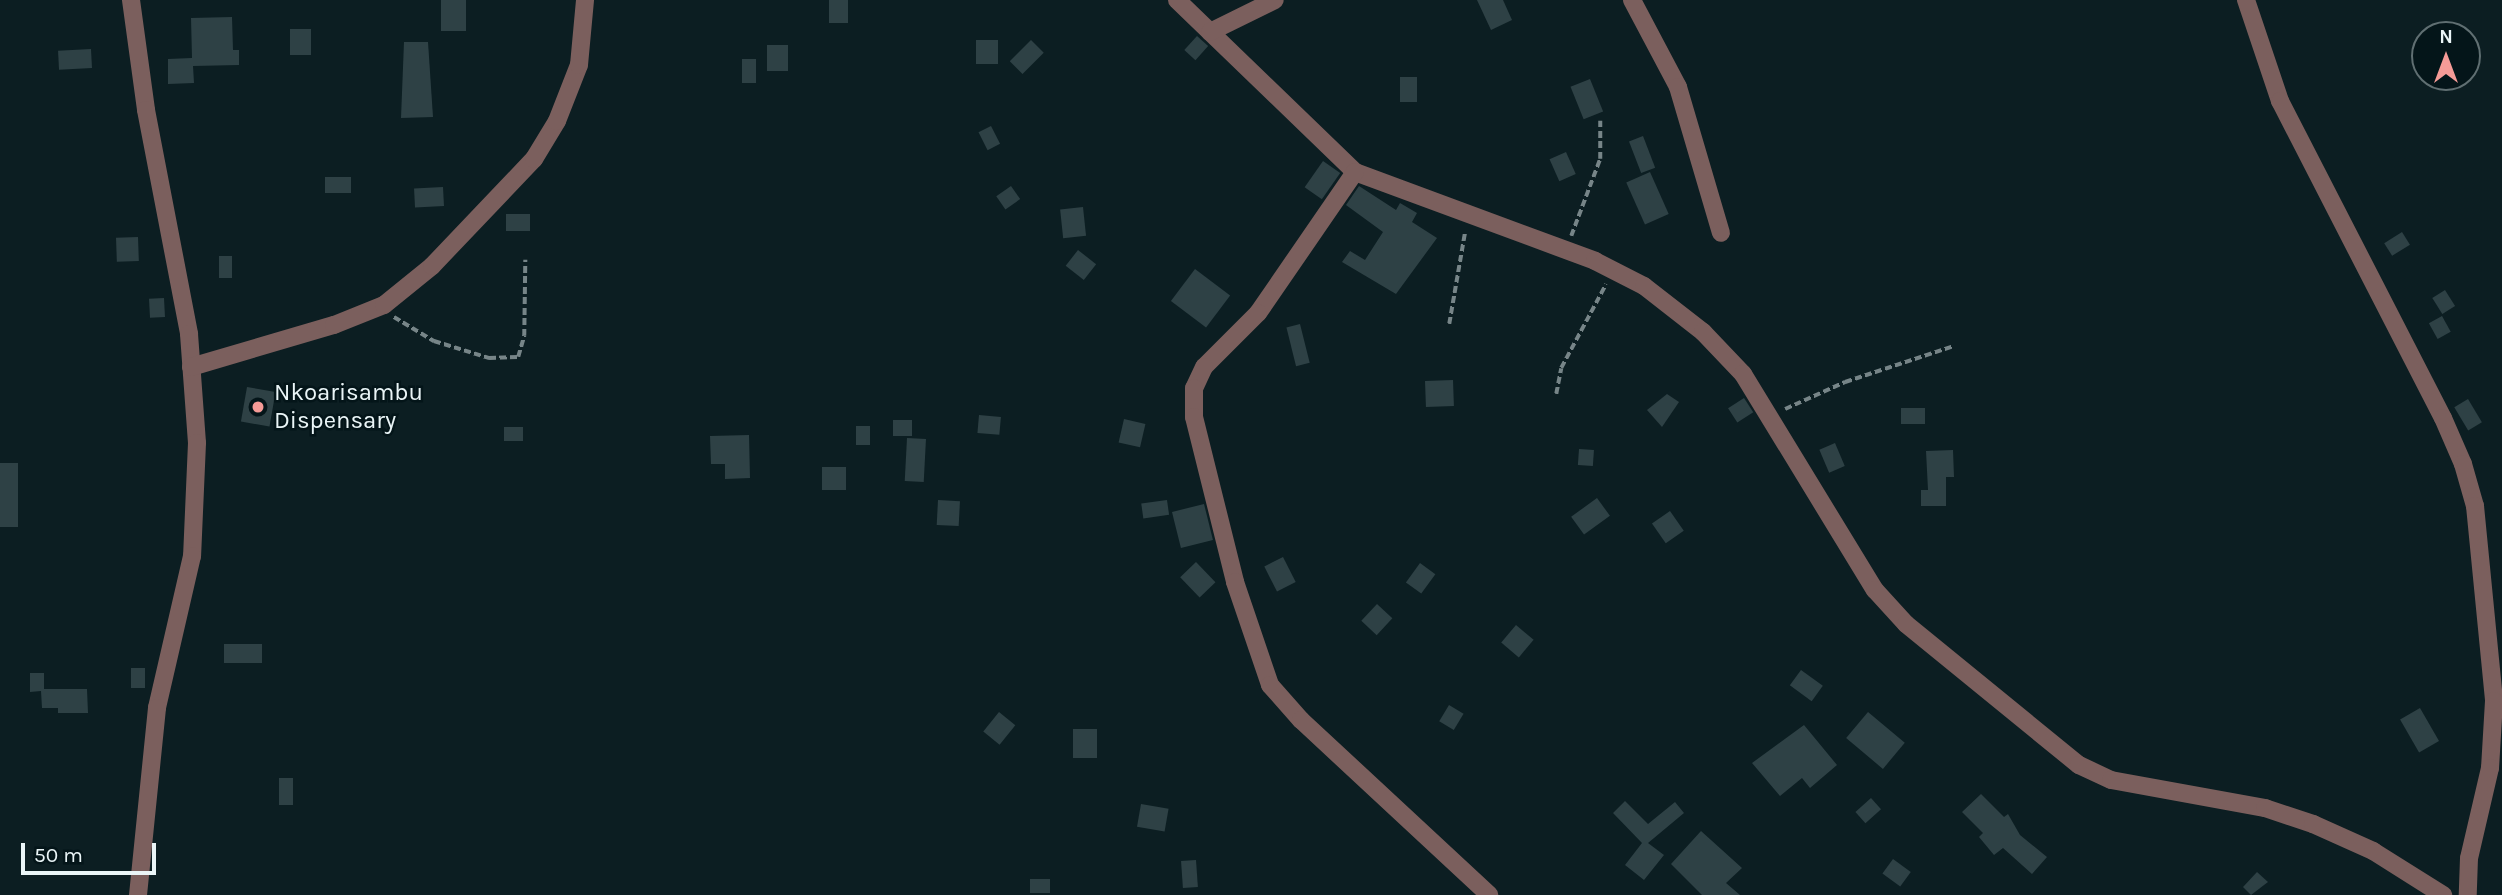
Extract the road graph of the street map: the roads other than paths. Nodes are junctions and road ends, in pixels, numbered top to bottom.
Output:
1 (131, 0) edge
2 (584, 0) edge
3 (1177, 0) edge
4 (1275, 0) edge
5 (1632, 0) edge
6 (2246, 0) edge
7 (1210, 32) junction
8 (1354, 172) junction
9 (1721, 233) dead end
10 (191, 367) junction
11 (138, 895) edge
12 (1489, 895) edge
13 (2443, 895) edge
14 (2468, 895) edge

1 - 10 street
2 - 10 street
3 - 7 street
4 - 7 street
5 - 9 street
6 - 14 street
7 - 8 street
8 - 12 street
8 - 13 street
10 - 11 street

